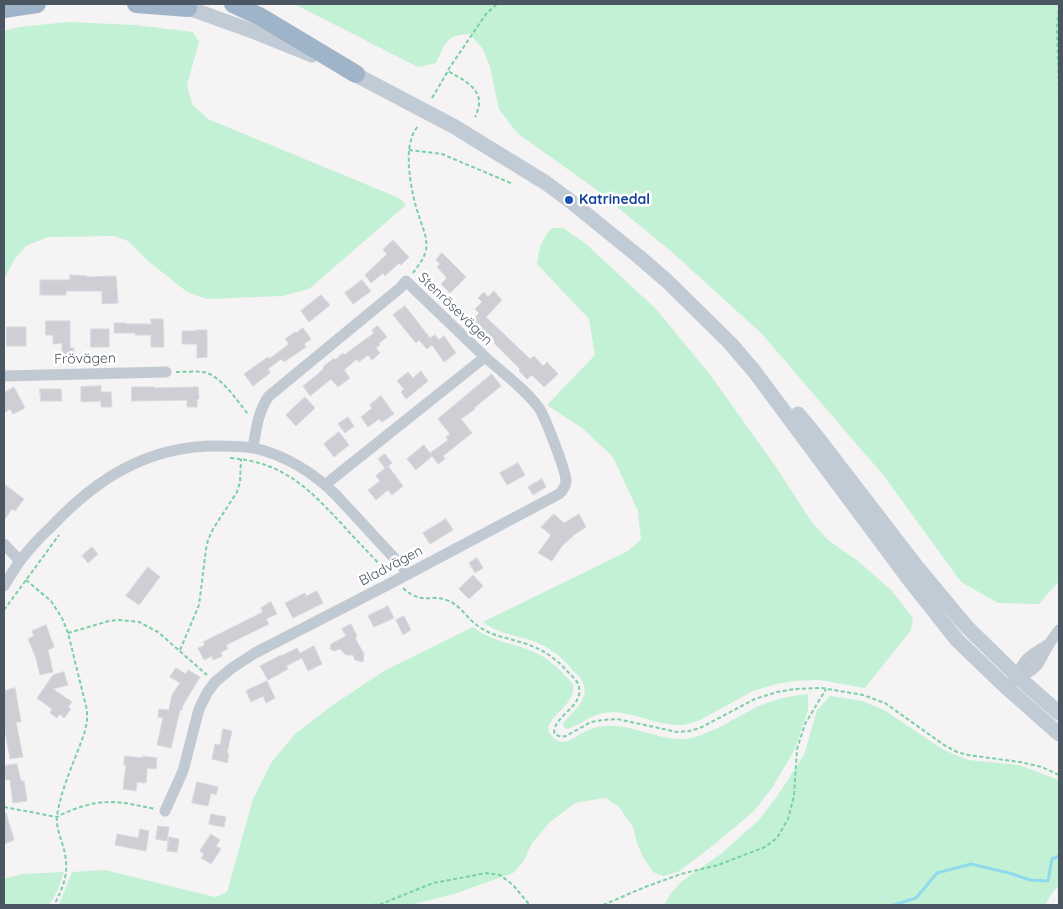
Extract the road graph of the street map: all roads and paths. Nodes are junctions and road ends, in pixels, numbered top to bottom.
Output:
1 (37, 4) edge
2 (136, 4) edge
3 (233, 4) edge
4 (497, 4) edge
5 (1059, 4) edge
6 (181, 6) edge
7 (4, 9) edge
8 (448, 71) junction
9 (356, 74) junction
10 (1059, 92) edge
11 (432, 98) dead end
12 (475, 117) dead end
13 (418, 126) dead end
14 (409, 150) junction
15 (513, 184) dead end
16 (406, 281) junction
17 (486, 357) junction
18 (754, 371) junction
19 (166, 372) joint
20 (4, 376) edge
21 (257, 425) junction
22 (246, 451) junction
23 (224, 458) dead end
24 (326, 484) junction
25 (60, 535) dead end
26 (4, 544) edge
27 (20, 561) junction
28 (408, 574) junction
29 (26, 580) junction
30 (395, 581) junction
31 (4, 586) edge
32 (4, 610) edge
33 (1059, 630) edge
34 (68, 633) junction
35 (180, 650) junction
36 (1018, 677) junction
37 (215, 682) junction
38 (1007, 688) junction
39 (826, 689) junction
40 (1059, 714) edge
41 (1059, 734) edge
42 (1059, 775) edge
43 (4, 807) edge
44 (165, 811) joint
45 (57, 817) junction
46 (54, 905) edge
47 (373, 905) edge
48 (531, 905) edge
49 (603, 905) edge

1 - 7 highway
2 - 6 highway
3 - 9 highway
4 - 8 path
5 - 10 path
6 - 9 main road
8 - 11 path
8 - 12 path
9 - 18 main road
13 - 14 path
14 - 15 path
14 - 16 path
16 - 17 street, Stenrösevägen
16 - 21 street, Stenrösevägen
17 - 24 street, Stenrösevägen
17 - 28 street, Bladvägen
18 - 36 main road
18 - 38 main road
19 - 20 street, Frövägen
19 - 21 path
21 - 22 street, Stenrösevägen
22 - 23 path
22 - 24 street
22 - 27 street
22 - 30 path
22 - 35 path
24 - 28 street
25 - 29 path
26 - 27 street
27 - 31 street
28 - 30 street, Bladvägen
29 - 32 path
29 - 34 path
30 - 37 street, Bladvägen
30 - 39 path
33 - 36 street
34 - 35 path
34 - 45 path
35 - 37 path
36 - 38 street
36 - 40 main road
37 - 44 street, Bladvägen
38 - 41 main road
39 - 42 path
39 - 49 path
43 - 45 path
44 - 45 path
45 - 46 path
47 - 48 path

